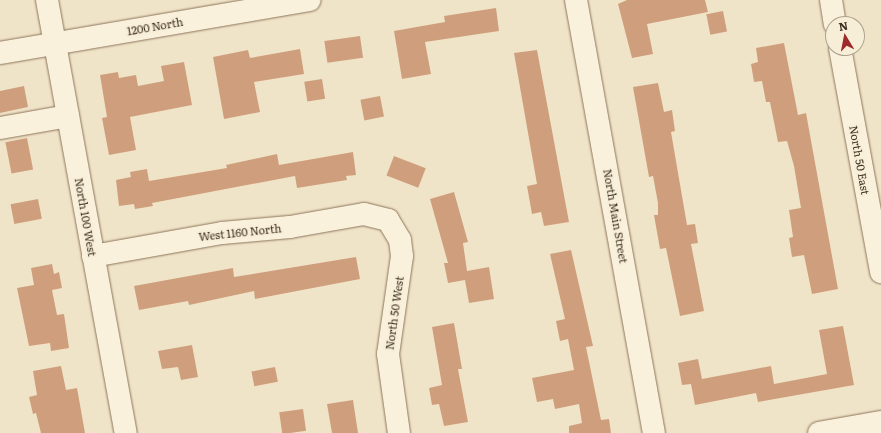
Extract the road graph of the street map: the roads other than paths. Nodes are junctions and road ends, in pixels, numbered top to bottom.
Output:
1 (47, 0) edge
2 (310, 0) edge
3 (576, 0) edge
4 (831, 0) edge
5 (834, 16) edge
6 (56, 43) junction
7 (0, 52) edge
8 (841, 56) edge
9 (68, 116) junction
10 (0, 128) edge
11 (388, 220) joint
12 (93, 256) junction
13 (881, 272) edge
14 (881, 422) edge
15 (126, 433) edge
16 (399, 433) edge
17 (654, 433) edge
18 (819, 433) edge

1 - 6 street, North 100 West
2 - 6 street, 1200 North
3 - 17 street, North Main Street
4 - 5 street
6 - 7 street, 1200 North
6 - 9 street, North 100 West
8 - 13 street, North 50 East
9 - 10 street
9 - 12 street, North 100 West
11 - 12 street, West 1160 North
11 - 16 street, North 50 West
12 - 15 street, North 100 West
14 - 18 street

